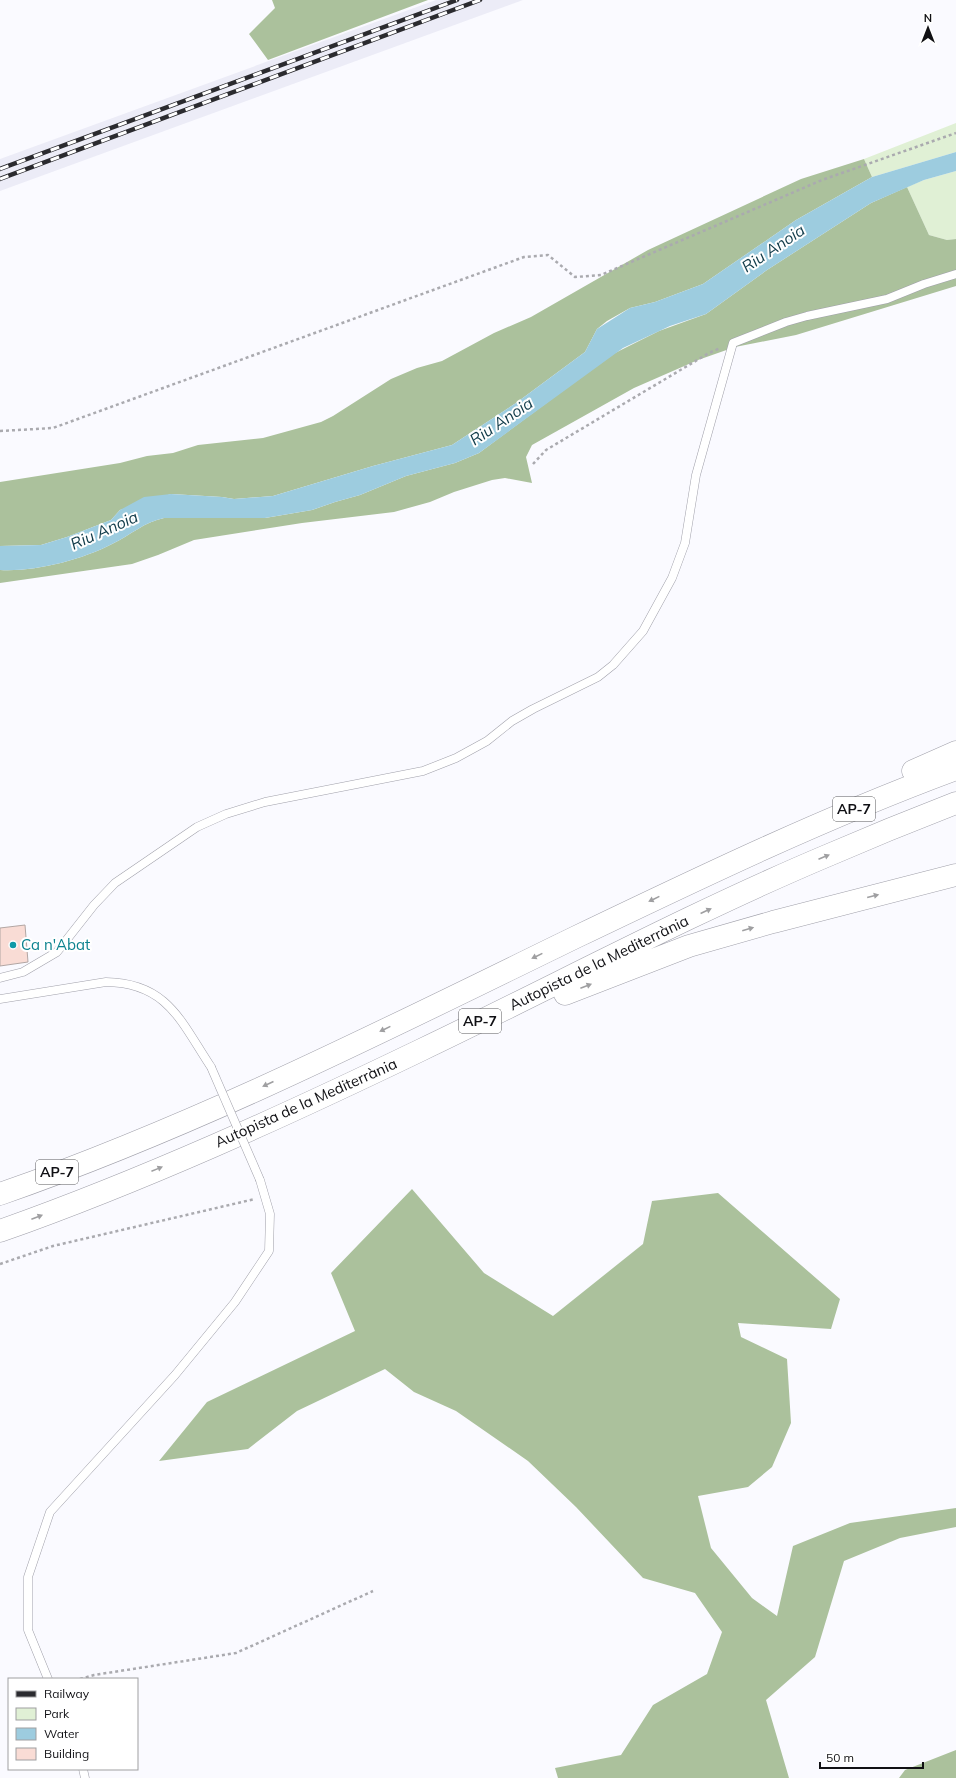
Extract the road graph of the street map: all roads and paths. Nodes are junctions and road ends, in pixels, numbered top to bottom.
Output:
1 (956, 133) edge
2 (956, 274) edge
3 (733, 343) junction
4 (0, 431) edge
5 (533, 464) dead end
6 (956, 752) edge
7 (956, 769) edge
8 (956, 803) edge
9 (752, 852) junction
10 (956, 875) edge
11 (0, 978) edge
12 (0, 999) edge
13 (419, 1051) junction
14 (0, 1194) edge
15 (265, 1196) junction
16 (0, 1230) edge
17 (0, 1264) edge
18 (373, 1591) dead end
19 (48, 1678) edge
20 (84, 1678) edge

1 - 4 path
2 - 3 lane
3 - 5 path
3 - 11 lane
6 - 9 highway
7 - 9 highway, AP-7
13 -> 8 highway, Autopista de la Mediterrània / AP-7
9 -> 14 highway, AP-7
13 -> 10 highway
12 - 15 lane, bridge
16 -> 13 highway, Autopista de la Mediterrània / AP-7
15 - 17 path
15 - 19 lane
18 - 20 path

